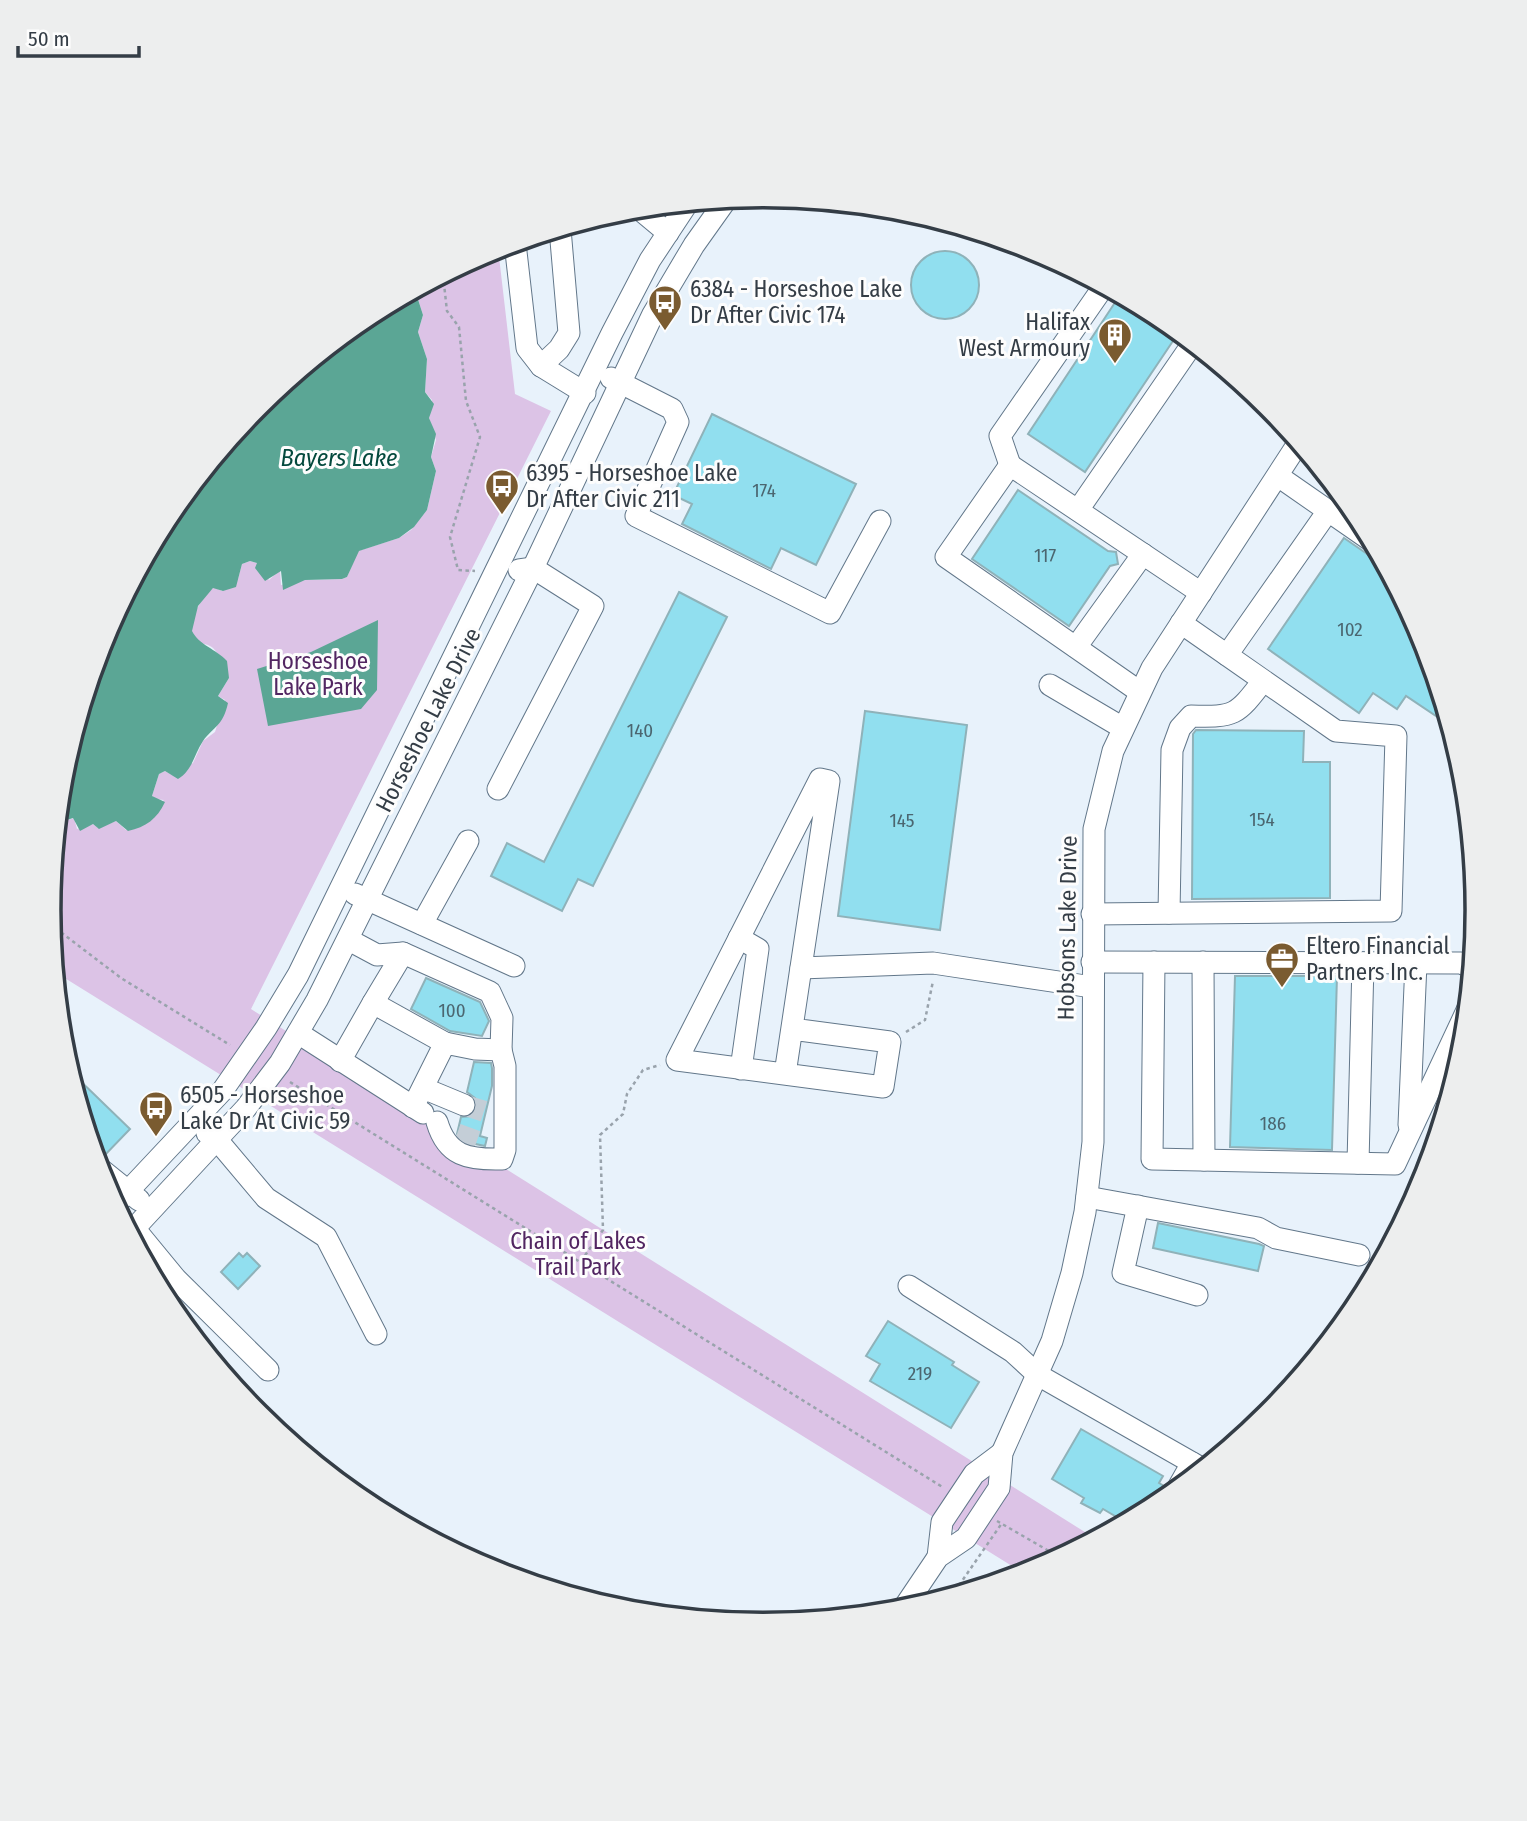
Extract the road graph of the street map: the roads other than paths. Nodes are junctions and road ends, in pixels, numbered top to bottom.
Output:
1 (719, 210) edge
2 (681, 213) edge
3 (650, 218) edge
4 (668, 233) junction
5 (561, 239) edge
6 (516, 254) edge
7 (1099, 294) edge
8 (1188, 351) edge
9 (541, 366) junction
10 (596, 372) junction
11 (621, 383) junction
12 (585, 393) junction
13 (1294, 450) edge
14 (1010, 465) junction
15 (1278, 476) junction
16 (1078, 510) junction
17 (1328, 511) junction
18 (880, 521) dead end
19 (1352, 527) edge
20 (1143, 554) junction
21 (533, 568) junction
22 (496, 572) junction
23 (1201, 593) junction
24 (1181, 623) junction
25 (1076, 648) junction
26 (1227, 655) junction
27 (1264, 681) junction
28 (1050, 685) dead end
29 (1140, 692) junction
30 (1123, 728) junction
31 (498, 789) dead end
32 (468, 841) dead end
33 (341, 888) junction
34 (367, 900) junction
35 (1169, 913) junction
36 (1092, 914) junction
37 (422, 924) junction
38 (739, 938) junction
39 (349, 940) junction
40 (403, 953) junction
41 (1092, 962) junction
42 (1154, 962) junction
43 (1203, 962) junction
44 (1416, 963) junction
45 (1363, 964) junction
46 (1463, 964) edge
47 (514, 966) dead end
48 (801, 968) junction
49 (1092, 988) junction
50 (373, 1003) junction
51 (792, 1029) junction
52 (298, 1033) junction
53 (1454, 1039) edge
54 (445, 1042) junction
55 (501, 1049) junction
56 (340, 1061) junction
57 (741, 1069) junction
58 (785, 1074) junction
59 (418, 1097) junction
60 (464, 1105) tunnel mouth
61 (438, 1122) junction
62 (194, 1124) junction
63 (457, 1135) tunnel mouth
64 (1408, 1136) junction
65 (218, 1141) junction
66 (1203, 1160) junction
67 (1358, 1163) junction
68 (1087, 1196) junction
69 (123, 1197) edge
70 (124, 1199) edge
71 (1138, 1206) junction
72 (152, 1209) junction
73 (137, 1226) edge
74 (148, 1249) edge
75 (1359, 1255) dead end
76 (909, 1286) dead end
77 (1197, 1295) dead end
78 (376, 1334) dead end
79 (268, 1370) dead end
80 (1038, 1375) junction
81 (1002, 1453) junction
82 (1195, 1465) edge
83 (938, 1557) junction
84 (911, 1597) edge

1 - 11 street, Horseshoe Lake Drive
2 - 4 street, Horseshoe Lake Drive
3 - 4 street
4 - 10 street, Horseshoe Lake Drive
5 - 9 street
6 - 9 street
7 - 14 street
8 - 16 street
9 - 12 street
10 - 11 street
10 - 12 street, Horseshoe Lake Drive
11 - 18 street
11 - 21 street, Horseshoe Lake Drive
12 - 22 street, Horseshoe Lake Drive
13 - 15 street, Hobsons Lake Drive
14 - 16 street
14 - 25 street
15 - 17 street
15 - 23 street, Hobsons Lake Drive
16 - 20 street
17 - 19 street
17 - 26 street
20 - 23 street
20 - 25 street
21 - 22 street
21 - 31 street
21 - 34 street, Horseshoe Lake Drive
22 - 33 street, Horseshoe Lake Drive
23 - 24 street, Hobsons Lake Drive
24 - 26 street
24 - 29 street, Hobsons Lake Drive
25 - 29 street
26 - 27 street
27 - 35 street
27 - 35 street
28 - 30 street
29 - 30 street, Hobsons Lake Drive
30 - 36 street, Hobsons Lake Drive
32 - 37 street
33 - 34 street
33 - 62 street, Horseshoe Lake Drive
34 - 37 street
34 - 39 street, Horseshoe Lake Drive
35 - 36 street
36 - 41 street, Hobsons Lake Drive
37 - 47 street
38 - 48 street
38 - 57 street
38 - 57 street
39 - 40 street
39 - 52 street, Horseshoe Lake Drive
40 - 50 street
40 - 55 street
41 - 42 street
41 - 49 street, Hobsons Lake Drive
42 - 43 street
42 - 66 street
43 - 45 street
43 - 66 street
44 - 45 street
44 - 46 street
44 - 64 street
45 - 67 street
48 - 49 street
48 - 51 street
49 - 68 street, Hobsons Lake Drive
50 - 54 street
50 - 56 street
51 - 58 street
51 - 58 street
52 - 56 street
52 - 65 street, Horseshoe Lake Drive
53 - 64 street
54 - 55 street
54 - 59 street
55 - 61 street
56 - 59 street
57 - 58 street
59 - 60 street
59 - 61 street
61 - 63 street
62 - 65 street
62 - 69 street, Horseshoe Lake Drive
64 - 67 street
65 - 72 street, Horseshoe Lake Drive
65 - 78 street
66 - 67 street
68 - 71 street
68 - 80 street, Hobsons Lake Drive
70 - 72 street
71 - 75 street
71 - 77 street
72 - 73 street, Horseshoe Lake Drive
74 - 79 street
76 - 80 street
80 - 81 street, Hobsons Lake Drive
80 - 82 street
81 - 83 street, Hobsons Lake Drive
81 - 83 street, Hobsons Lake Drive
83 - 84 street, Hobsons Lake Drive

